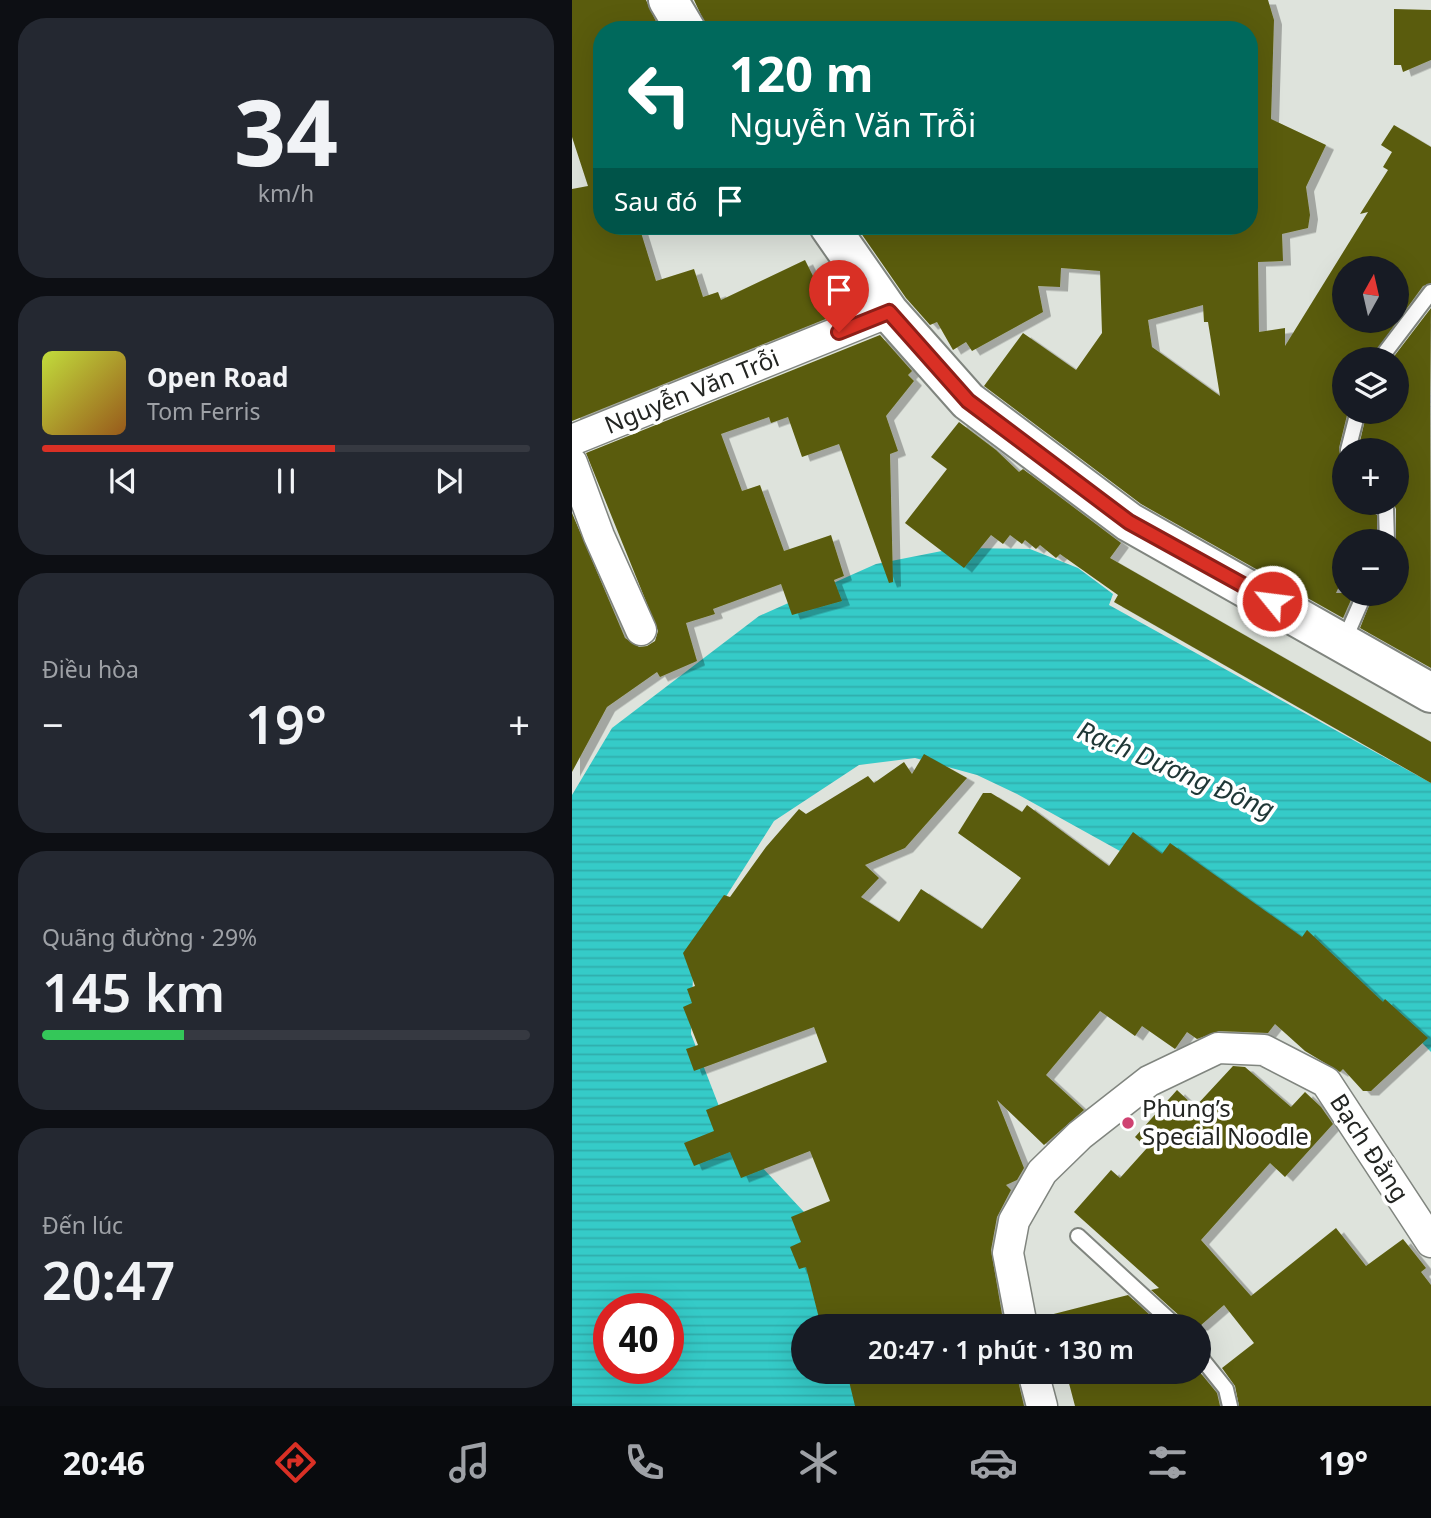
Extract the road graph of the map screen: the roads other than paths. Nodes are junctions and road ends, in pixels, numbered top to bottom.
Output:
1 (668, 0) edge
2 (681, 21) edge
3 (835, 235) edge
4 (1431, 292) edge
5 (889, 312) junction
6 (1389, 347) edge
7 (572, 440) edge
8 (572, 464) edge
9 (1359, 606) edge
10 (641, 629) dead end
11 (1344, 641) junction
12 (1431, 692) edge
13 (1078, 1236) dead end
14 (1431, 1242) edge
15 (1020, 1314) edge
16 (1163, 1314) edge
17 (1211, 1370) edge
18 (1036, 1384) edge
19 (1042, 1406) edge
20 (1230, 1406) edge

1 - 2 street
3 - 5 street
4 - 6 lane
5 - 7 street, Nguyễn Văn Trỗi
5 - 11 street
8 - 10 street
9 - 11 lane
11 - 12 street
13 - 16 lane
14 - 15 street, Bạch Đằng
17 - 20 lane
18 - 19 street

